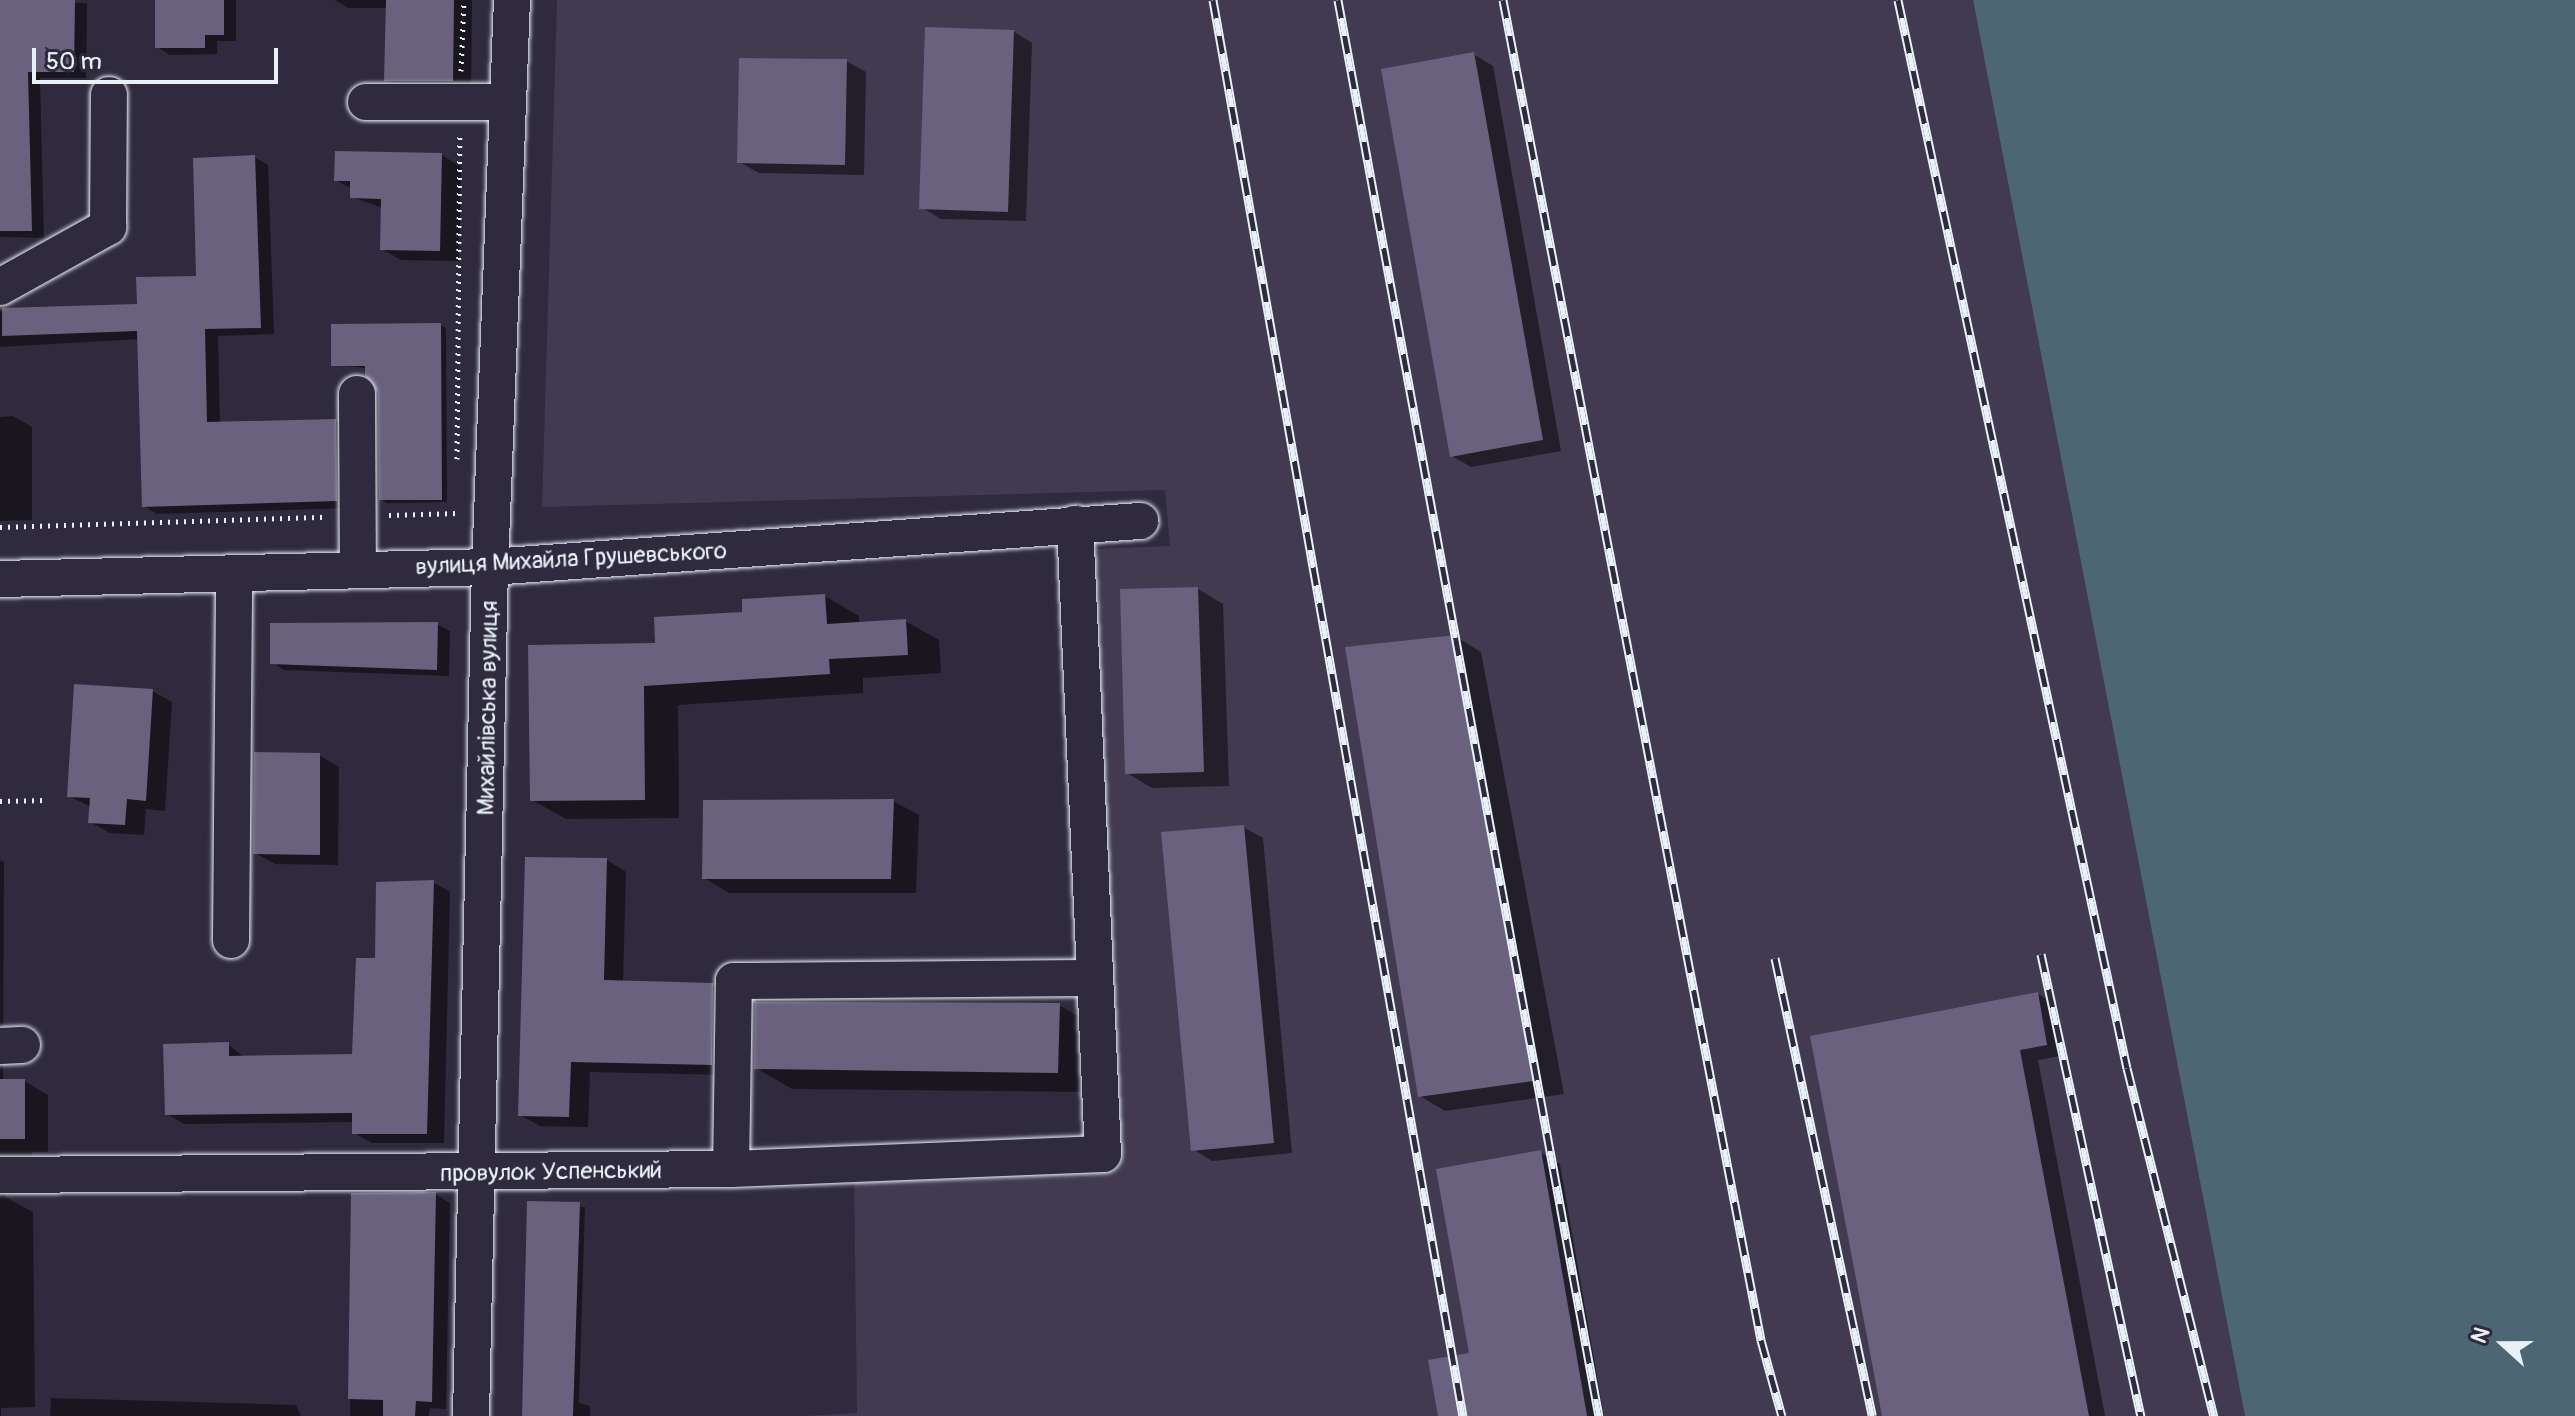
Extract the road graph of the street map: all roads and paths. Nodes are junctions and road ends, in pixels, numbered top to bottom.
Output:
1 (464, 0) edge
2 (512, 0) edge
3 (109, 95) dead end
4 (366, 102) dead end
5 (461, 102) junction
6 (508, 102) junction
7 (0, 287) edge
8 (357, 394) dead end
9 (457, 465) dead end
10 (456, 497) dead end
11 (492, 512) junction
12 (456, 513) junction
13 (358, 516) junction
14 (1140, 521) dead end
15 (1075, 524) junction
16 (0, 527) edge
17 (490, 567) junction
18 (358, 570) junction
19 (234, 573) junction
20 (0, 579) edge
21 (46, 800) dead end
22 (0, 801) edge
23 (231, 940) dead end
24 (1095, 978) junction
25 (731, 1169) junction
26 (479, 1173) junction
27 (0, 1175) edge
28 (471, 1416) edge

1 - 5 path
2 - 6 street, Михайлівська вулиця
3 - 7 street
4 - 5 street
5 - 6 street
5 - 9 path
6 - 11 street, Михайлівська вулиця
8 - 13 street
10 - 12 path
11 - 12 path
11 - 17 street, Михайлівська вулиця
12 - 13 path
13 - 16 path
13 - 18 street
14 - 15 street, вулиця Михайла Грушевського
15 - 17 street, вулиця Михайла Грушевського
15 - 24 street
17 - 18 street, вулиця Михайла Грушевського
17 - 26 street, Михайлівська вулиця
18 - 19 street, вулиця Михайла Грушевського
19 - 20 street, вулиця Михайла Грушевського
19 - 23 street
21 - 22 path
24 - 25 street, провулок Успенський
24 - 25 street
25 - 26 street, провулок Успенський
26 - 27 street, провулок Успенський
26 - 28 street, Михайлівська вулиця

